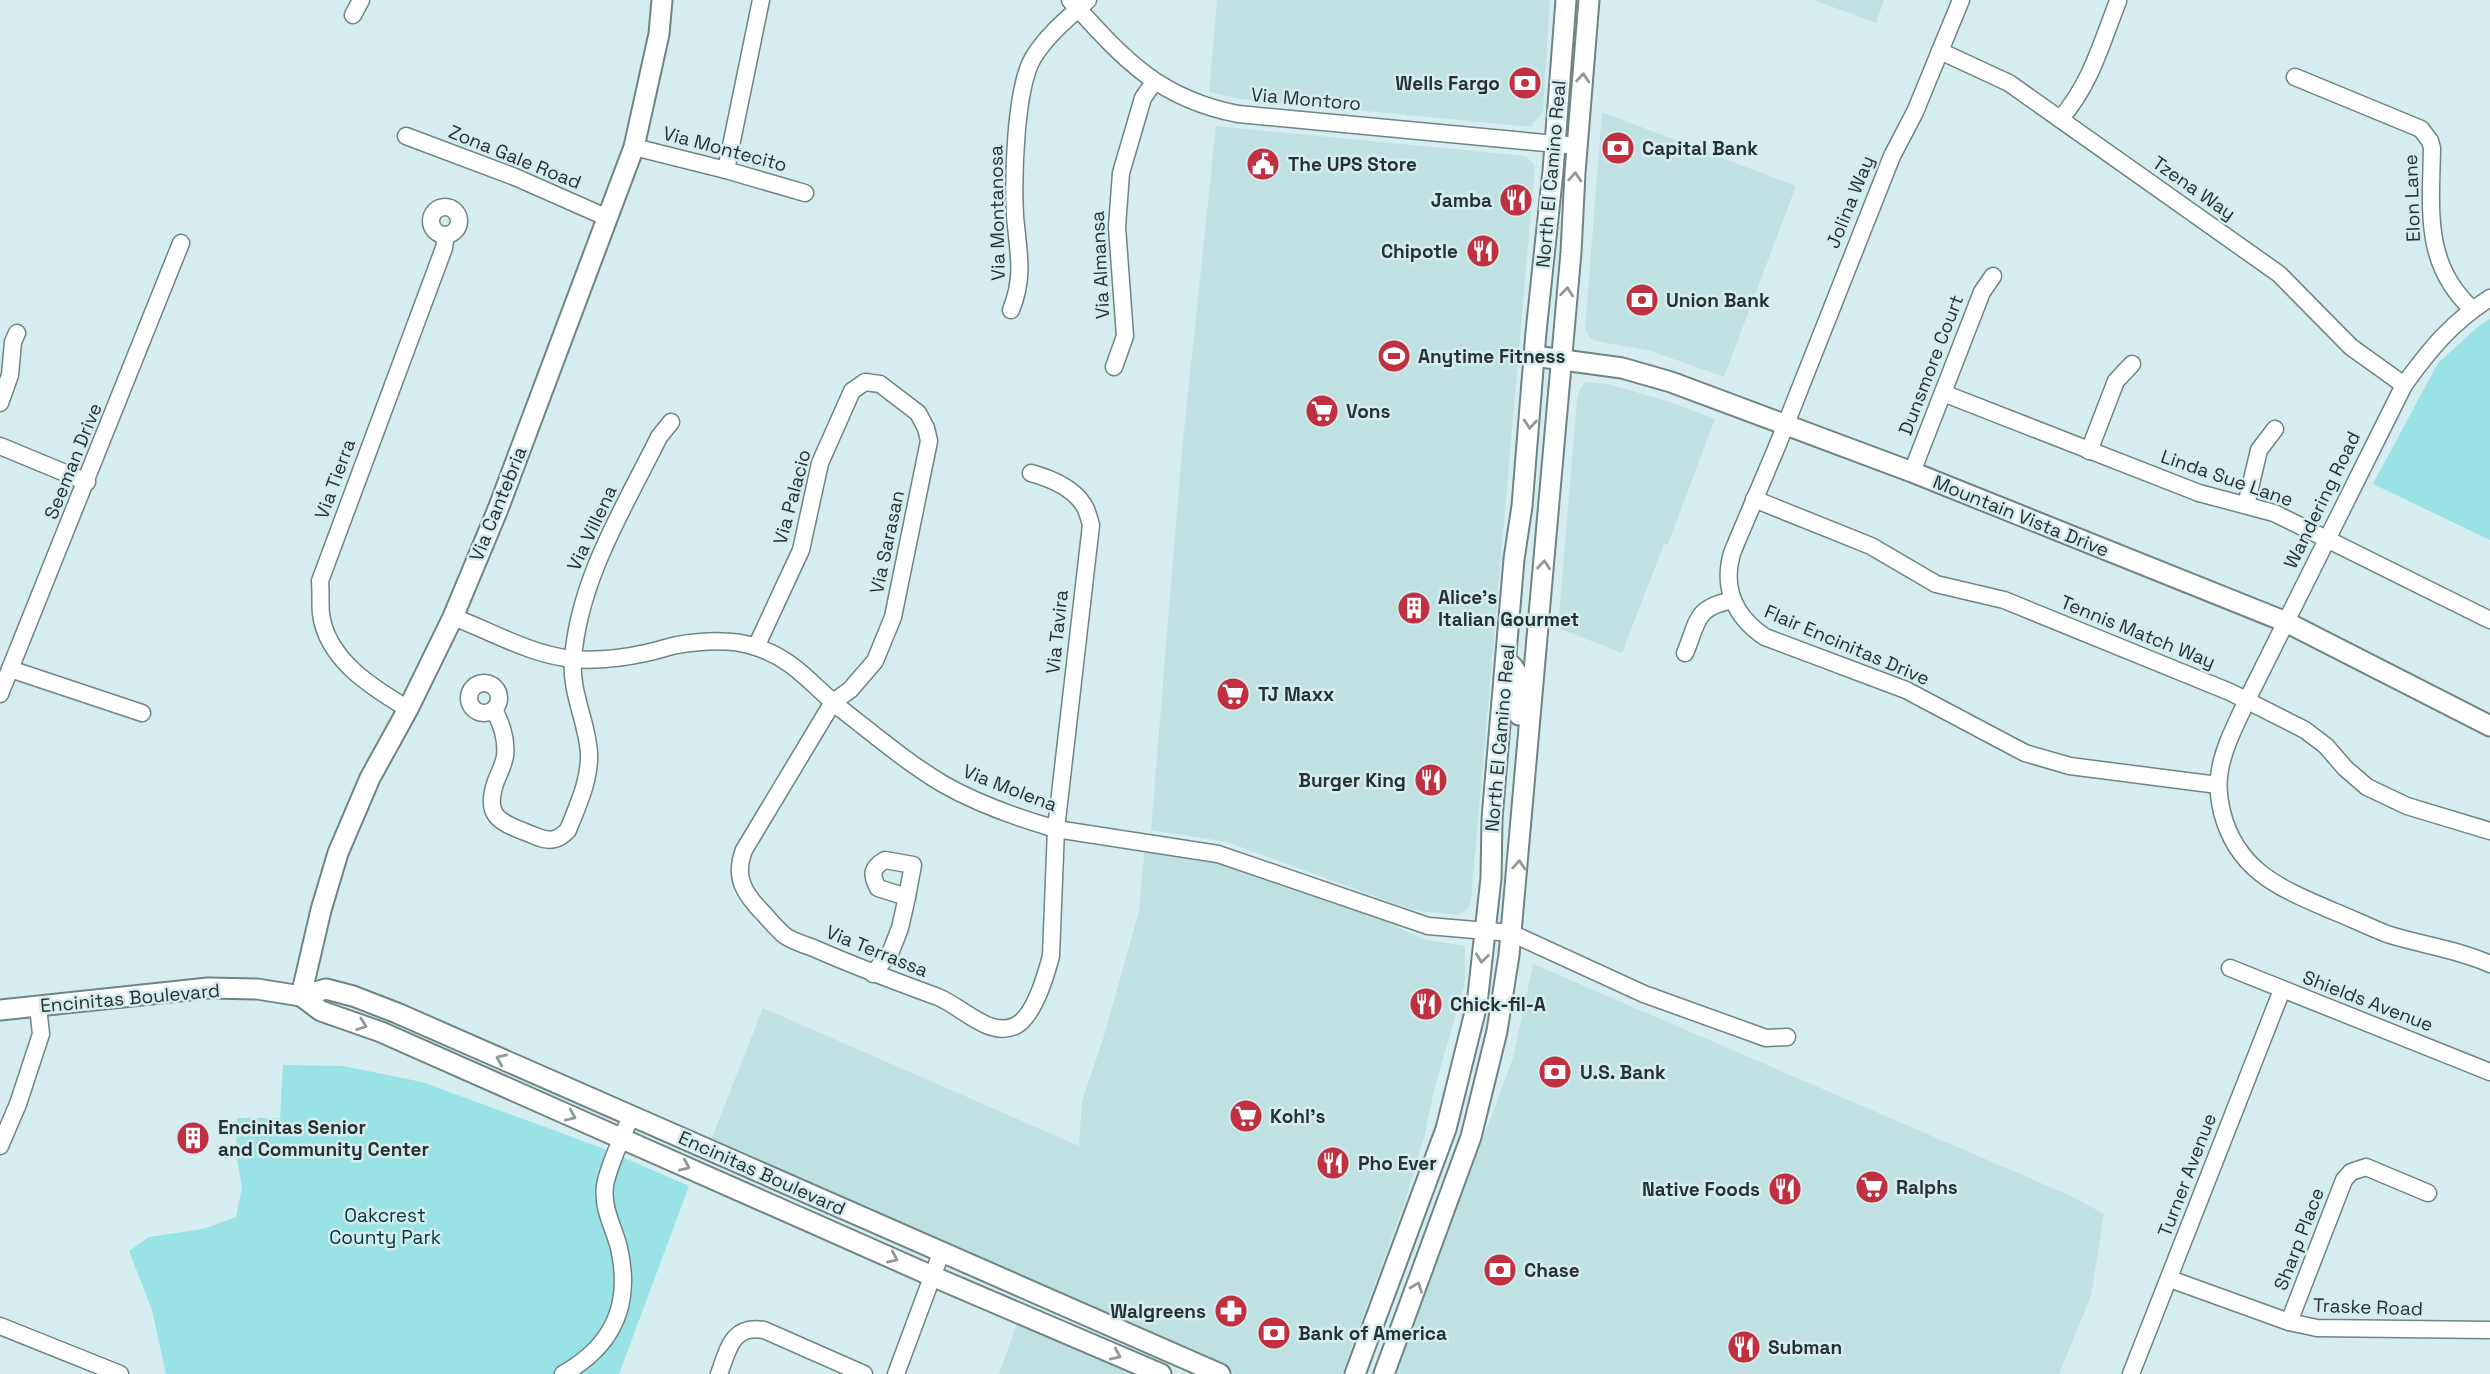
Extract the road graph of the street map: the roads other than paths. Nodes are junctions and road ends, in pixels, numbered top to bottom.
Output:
1 (361, 0) edge
2 (662, 0) edge
3 (761, 0) edge
4 (1566, 0) edge
5 (1589, 0) edge
6 (1961, 0) edge
7 (2118, 1) edge
8 (1079, 3) edge
9 (353, 15) dead end
10 (1940, 51) junction
11 (2295, 77) dead end
12 (1154, 82) junction
13 (2060, 119) junction
14 (406, 136) dead end
15 (1555, 144) junction
16 (1578, 146) junction
17 (634, 147) junction
18 (726, 170) junction
19 (805, 193) dead end
20 (608, 218) junction
21 (446, 235) dead end
22 (181, 243) dead end
23 (1993, 276) dead end
24 (2490, 298) edge
25 (2473, 309) junction
26 (1011, 310) dead end
27 (17, 333) dead end
28 (1534, 356) junction
29 (1562, 360) junction
30 (2132, 364) dead end
31 (1114, 367) dead end
32 (2404, 385) junction
33 (885, 388) joint
34 (1943, 393) junction
35 (0, 403) edge
36 (671, 422) dead end
37 (1786, 423) junction
38 (2276, 429) dead end
39 (0, 446) edge
40 (2089, 451) junction
41 (1912, 472) junction
42 (1031, 473) dead end
43 (87, 482) junction
44 (1754, 499) junction
45 (2246, 505) junction
46 (2328, 539) junction
47 (1733, 600) junction
48 (453, 617) junction
49 (2490, 620) edge
50 (2286, 622) junction
51 (756, 647) junction
52 (1685, 653) dead end
53 (573, 659) junction
54 (1506, 661) junction
55 (10, 669) junction
56 (0, 694) edge
57 (2247, 700) junction
58 (832, 702) junction
59 (408, 709) junction
60 (494, 709) dead end
61 (142, 713) dead end
62 (2490, 726) edge
63 (1526, 773) junction
64 (2218, 785) junction
65 (1056, 829) junction
66 (2490, 831) edge
67 (907, 897) dead end
68 (1485, 931) junction
69 (1511, 933) junction
70 (2490, 964) edge
71 (2231, 968) dead end
72 (873, 974) junction
73 (1479, 986) junction
74 (2282, 990) junction
75 (301, 996) junction
76 (38, 1007) junction
77 (0, 1010) edge
78 (1787, 1037) dead end
79 (2490, 1072) edge
80 (1478, 1104) junction
81 (631, 1115) junction
82 (1446, 1129) junction
83 (622, 1138) junction
84 (0, 1146) edge
85 (2428, 1193) dead end
86 (1447, 1204) junction
87 (941, 1253) junction
88 (933, 1276) junction
89 (2169, 1279) junction
90 (1033, 1318) junction
91 (2289, 1322) junction
92 (0, 1326) edge
93 (2490, 1330) edge
94 (1124, 1332) junction
95 (120, 1374) edge
96 (563, 1374) edge
97 (719, 1374) edge
98 (863, 1374) edge
99 (896, 1374) edge
100 (1161, 1374) edge
101 (1220, 1374) edge
102 (1355, 1374) edge
103 (1384, 1374) edge
104 (2131, 1374) edge

1 - 9 street
2 - 17 main road, Via Cantebria
3 - 18 street
4 - 15 main road, North El Camino Real
16 -> 5 main road, North El Camino Real
6 - 10 street, Jolina Way
7 - 13 street
8 - 12 street, Via Montoro
8 - 26 street, Via Montanosa
10 - 13 street, Tzena Way
10 - 37 street, Jolina Way
11 - 25 street, Elon Lane
12 - 15 street, Via Montoro
12 - 31 street, Via Almansa
13 - 32 street, Tzena Way
14 - 20 street, Zona Gale Road
15 - 16 street, Via Montoro
15 - 28 main road, North El Camino Real
29 -> 16 main road, North El Camino Real
17 - 18 street, Via Montecito
17 - 20 main road, Via Cantebria
18 - 19 street, Via Montecito
20 - 48 main road, Via Cantebria
21 - 59 street, Via Tierra
22 - 43 street, Seeman Drive
23 - 34 street, Dunsmore Court
24 - 25 street, Wandering Road
25 - 32 street, Wandering Road
27 - 35 street
28 - 29 main road, Mountain Vista Drive
28 -> 54 main road, North El Camino Real
29 - 37 main road, Mountain Vista Drive
63 -> 29 main road, North El Camino Real
30 - 40 street
32 - 46 street, Wandering Road
33 - 51 street, Via Palacio
33 - 58 street, Via Sarasan
34 - 40 street, Linda Sue Lane
34 - 41 street, Dunsmore Court
36 - 53 street, Via Villena
37 - 41 main road, Mountain Vista Drive
37 - 44 street, Flair Encinitas Drive
38 - 45 street
39 - 43 street
40 - 45 street, Linda Sue Lane
41 - 50 main road, Mountain Vista Drive
42 - 65 street, Via Tavira
43 - 55 street, Seeman Drive
44 - 47 street, Flair Encinitas Drive
44 - 57 street, Tennis Match Way
45 - 46 street, Linda Sue Lane
46 - 49 street, Linda Sue Lane
46 - 50 street, Wandering Road
47 - 52 street
47 - 64 street, Flair Encinitas Drive
48 - 53 street, Via Molena
48 - 59 main road, Via Cantebria
50 - 57 street, Wandering Road
50 - 62 main road, Mountain Vista Drive
51 - 53 street, Via Molena
51 - 58 street, Via Molena
53 - 60 street, Via Villena
54 - 63 main road
54 - 68 main road, North El Camino Real
55 - 56 street, Seeman Drive
55 - 61 street
57 - 64 street, Wandering Road
57 - 66 street, Tennis Match Way
58 - 65 street, Via Molena
58 - 72 street, Via Terrassa
59 - 75 main road, Via Cantebria
69 -> 63 main road, North El Camino Real
64 - 70 street
65 - 68 street, Via Molena
65 - 72 street, Via Terrassa
67 - 72 street
68 - 69 street, Via Molena
68 -> 73 main road, North El Camino Real
69 - 78 street
69 - 80 main road, North El Camino Real
71 - 74 street, Shields Avenue
73 - 80 main road
73 - 82 main road, North El Camino Real
74 - 79 street, Shields Avenue
74 - 89 street, Turner Avenue
75 - 76 main road, Encinitas Boulevard
81 -> 75 main road, Encinitas Boulevard
75 -> 83 main road, Encinitas Boulevard
76 - 77 main road, Encinitas Boulevard
76 - 84 street
80 - 86 main road, North El Camino Real
81 - 83 street
81 - 87 main road, Encinitas Boulevard
82 - 86 main road
82 - 102 main road, North El Camino Real
83 -> 88 main road, Encinitas Boulevard
83 - 96 street
85 - 91 street, Sharp Place
103 -> 86 main road, North El Camino Real
87 - 88 street
87 - 94 main road, Encinitas Boulevard
88 - 90 main road, Encinitas Boulevard
88 - 99 street
89 - 91 street, Traske Road
89 - 104 street, Turner Avenue
90 - 94 main road
90 -> 100 main road, Encinitas Boulevard
91 - 93 street, Traske Road
92 - 95 street
94 - 101 main road, Encinitas Boulevard
97 - 98 street

